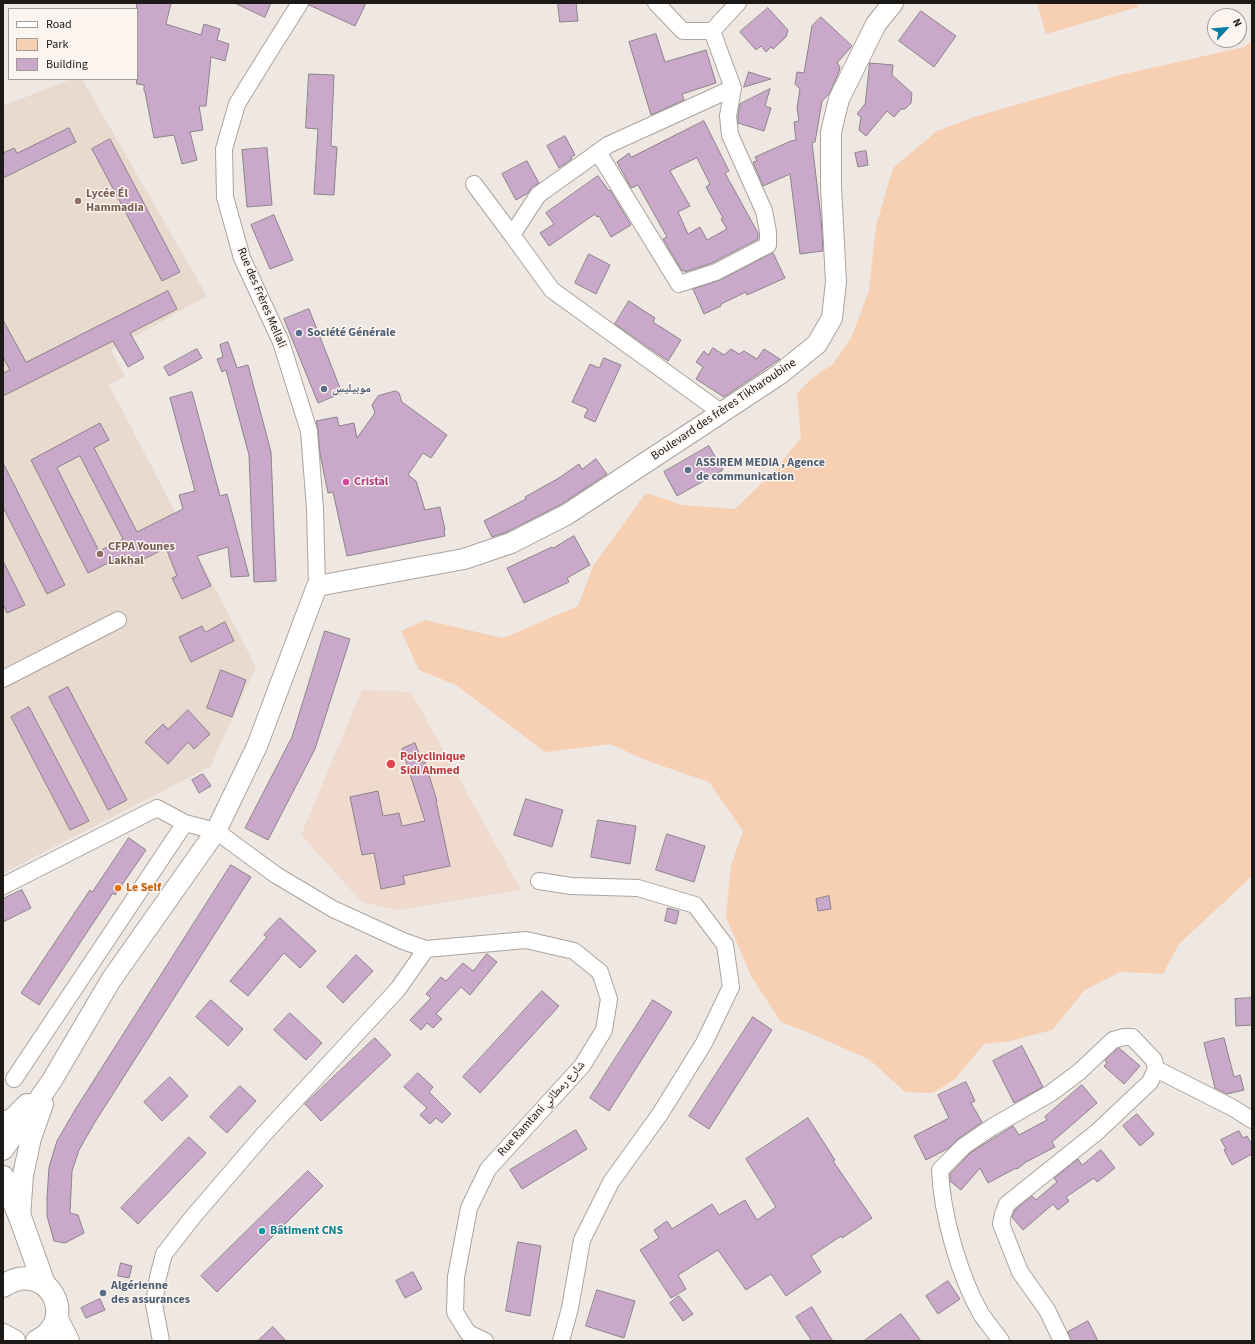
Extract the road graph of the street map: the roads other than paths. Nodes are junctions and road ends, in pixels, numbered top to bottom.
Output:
1 (300, 3) edge
2 (656, 3) edge
3 (738, 3) edge
4 (893, 3) edge
5 (712, 31) junction
6 (732, 88) junction
7 (598, 152) junction
8 (474, 184) dead end
9 (512, 235) junction
10 (722, 413) junction
11 (317, 586) junction
12 (118, 620) dead end
13 (3, 679) edge
14 (185, 823) junction
15 (216, 831) junction
16 (539, 880) dead end
17 (3, 886) edge
18 (426, 949) junction
19 (1156, 1070) junction
20 (14, 1079) dead end
21 (51, 1082) junction
22 (1252, 1120) edge
23 (3, 1122) edge
24 (3, 1150) edge
25 (3, 1177) edge
26 (20, 1217) junction
27 (44, 1284) junction
28 (3, 1286) edge
29 (56, 1319) junction
30 (482, 1340) edge
31 (38, 1341) edge
32 (68, 1341) edge
33 (161, 1341) edge
34 (561, 1341) edge
35 (1001, 1341) edge
36 (1062, 1341) edge

1 - 11 street, Rue des Frères Mellali
2 - 5 street
3 - 5 street
4 - 10 street, Boulevard des frères Tikharoubine
5 - 6 street
6 - 7 street
6 - 7 street
7 - 9 street
8 - 9 street
9 - 10 street
10 - 11 street, Boulevard des frères Tikharoubine
11 - 15 street
12 - 13 street
14 - 15 street
14 - 17 street
14 - 20 street
15 - 18 street, Rue Ramtani شارع رمطاني
15 - 21 street
16 - 34 street
18 - 30 street, Rue Ramtani شارع رمطاني
18 - 33 street
19 - 22 street
19 - 35 street
19 - 36 street
21 - 23 street
21 - 24 street
21 - 26 street
25 - 26 main road
26 - 27 main road
27 - 28 main road
27 - 29 main road
29 - 31 main road
29 - 32 main road

